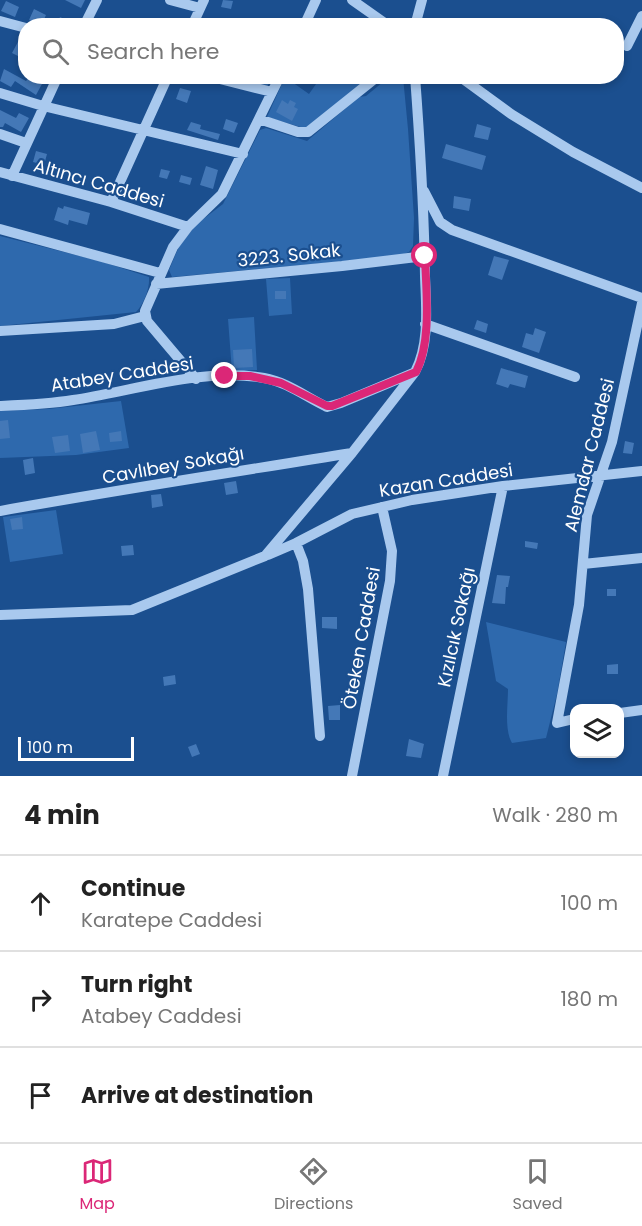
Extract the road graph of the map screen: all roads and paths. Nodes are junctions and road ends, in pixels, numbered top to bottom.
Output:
1 (97, 0) edge
2 (170, 0) edge
3 (316, 0) edge
4 (352, 0) edge
5 (422, 0) edge
6 (202, 4) edge
7 (642, 16) edge
8 (88, 18) edge
9 (196, 18) edge
10 (308, 18) edge
11 (378, 18) edge
12 (417, 18) edge
13 (0, 21) edge
14 (18, 26) edge
15 (627, 46) dead end
16 (54, 84) edge
17 (164, 84) edge
18 (240, 84) edge
19 (276, 84) edge
20 (368, 84) edge
21 (416, 84) edge
22 (470, 84) edge
23 (272, 92) junction
24 (0, 93) edge
25 (43, 106) junction
26 (259, 119) junction
27 (144, 130) junction
28 (0, 134) edge
29 (26, 143) junction
30 (243, 154) junction
31 (0, 172) edge
32 (12, 176) junction
33 (422, 188) junction
34 (642, 188) edge
35 (111, 202) junction
36 (189, 227) junction
37 (0, 229) edge
38 (425, 256) junction
39 (158, 279) junction
40 (642, 301) edge
41 (145, 316) junction
42 (425, 324) junction
43 (0, 331) edge
44 (416, 372) junction
45 (575, 377) dead end
46 (196, 379) junction
47 (0, 406) edge
48 (352, 453) junction
49 (642, 471) edge
50 (601, 475) junction
51 (502, 486) junction
52 (382, 507) junction
53 (0, 511) edge
54 (296, 543) junction
55 (266, 556) junction
56 (642, 558) edge
57 (583, 564) junction
58 (0, 615) edge
59 (642, 710) edge
60 (624, 712) edge
61 (570, 721) edge
62 (320, 736) dead end
63 (352, 776) edge
64 (443, 776) edge

1 - 8 street
2 - 6 street
3 - 10 street
4 - 11 street
5 - 12 street
6 - 9 street
7 - 15 street
13 - 14 street
16 - 25 street
17 - 27 street
18 - 23 street
19 - 23 street
20 - 26 street
21 - 33 street
22 - 34 street
23 - 26 street
24 - 25 street
25 - 27 street
25 - 29 street
26 - 30 street
27 - 30 street
27 - 35 street
28 - 29 street
29 - 32 street
30 - 36 street
31 - 32 street, Altıncı Caddesi
32 - 35 street, Altıncı Caddesi
33 - 38 street
33 - 40 street
35 - 36 street, Altıncı Caddesi
36 - 39 street
37 - 39 street
38 - 39 street, 3223. Sokak
38 - 42 street
39 - 41 street
40 - 50 street, Alemdar Caddesi
41 - 43 street
41 - 46 street
42 - 44 street
42 - 45 street
44 - 46 street, Atabey Caddesi
44 - 48 street
46 - 47 street, Atabey Caddesi
48 - 53 street, Cavlıbey Sokağı
48 - 55 street
49 - 50 street, Kazan Caddesi
50 - 51 street, Kazan Caddesi
50 - 57 street, Alemdar Caddesi
51 - 52 street, Kazan Caddesi
51 - 64 street, Kızılcık Sokağı
52 - 54 street, Kazan Caddesi
52 - 63 street, Öteken Caddesi
54 - 55 street, Kazan Caddesi
54 - 62 street
55 - 58 street, Kazan Caddesi
56 - 57 street
57 - 61 street, Alemdar Caddesi
59 - 60 street

